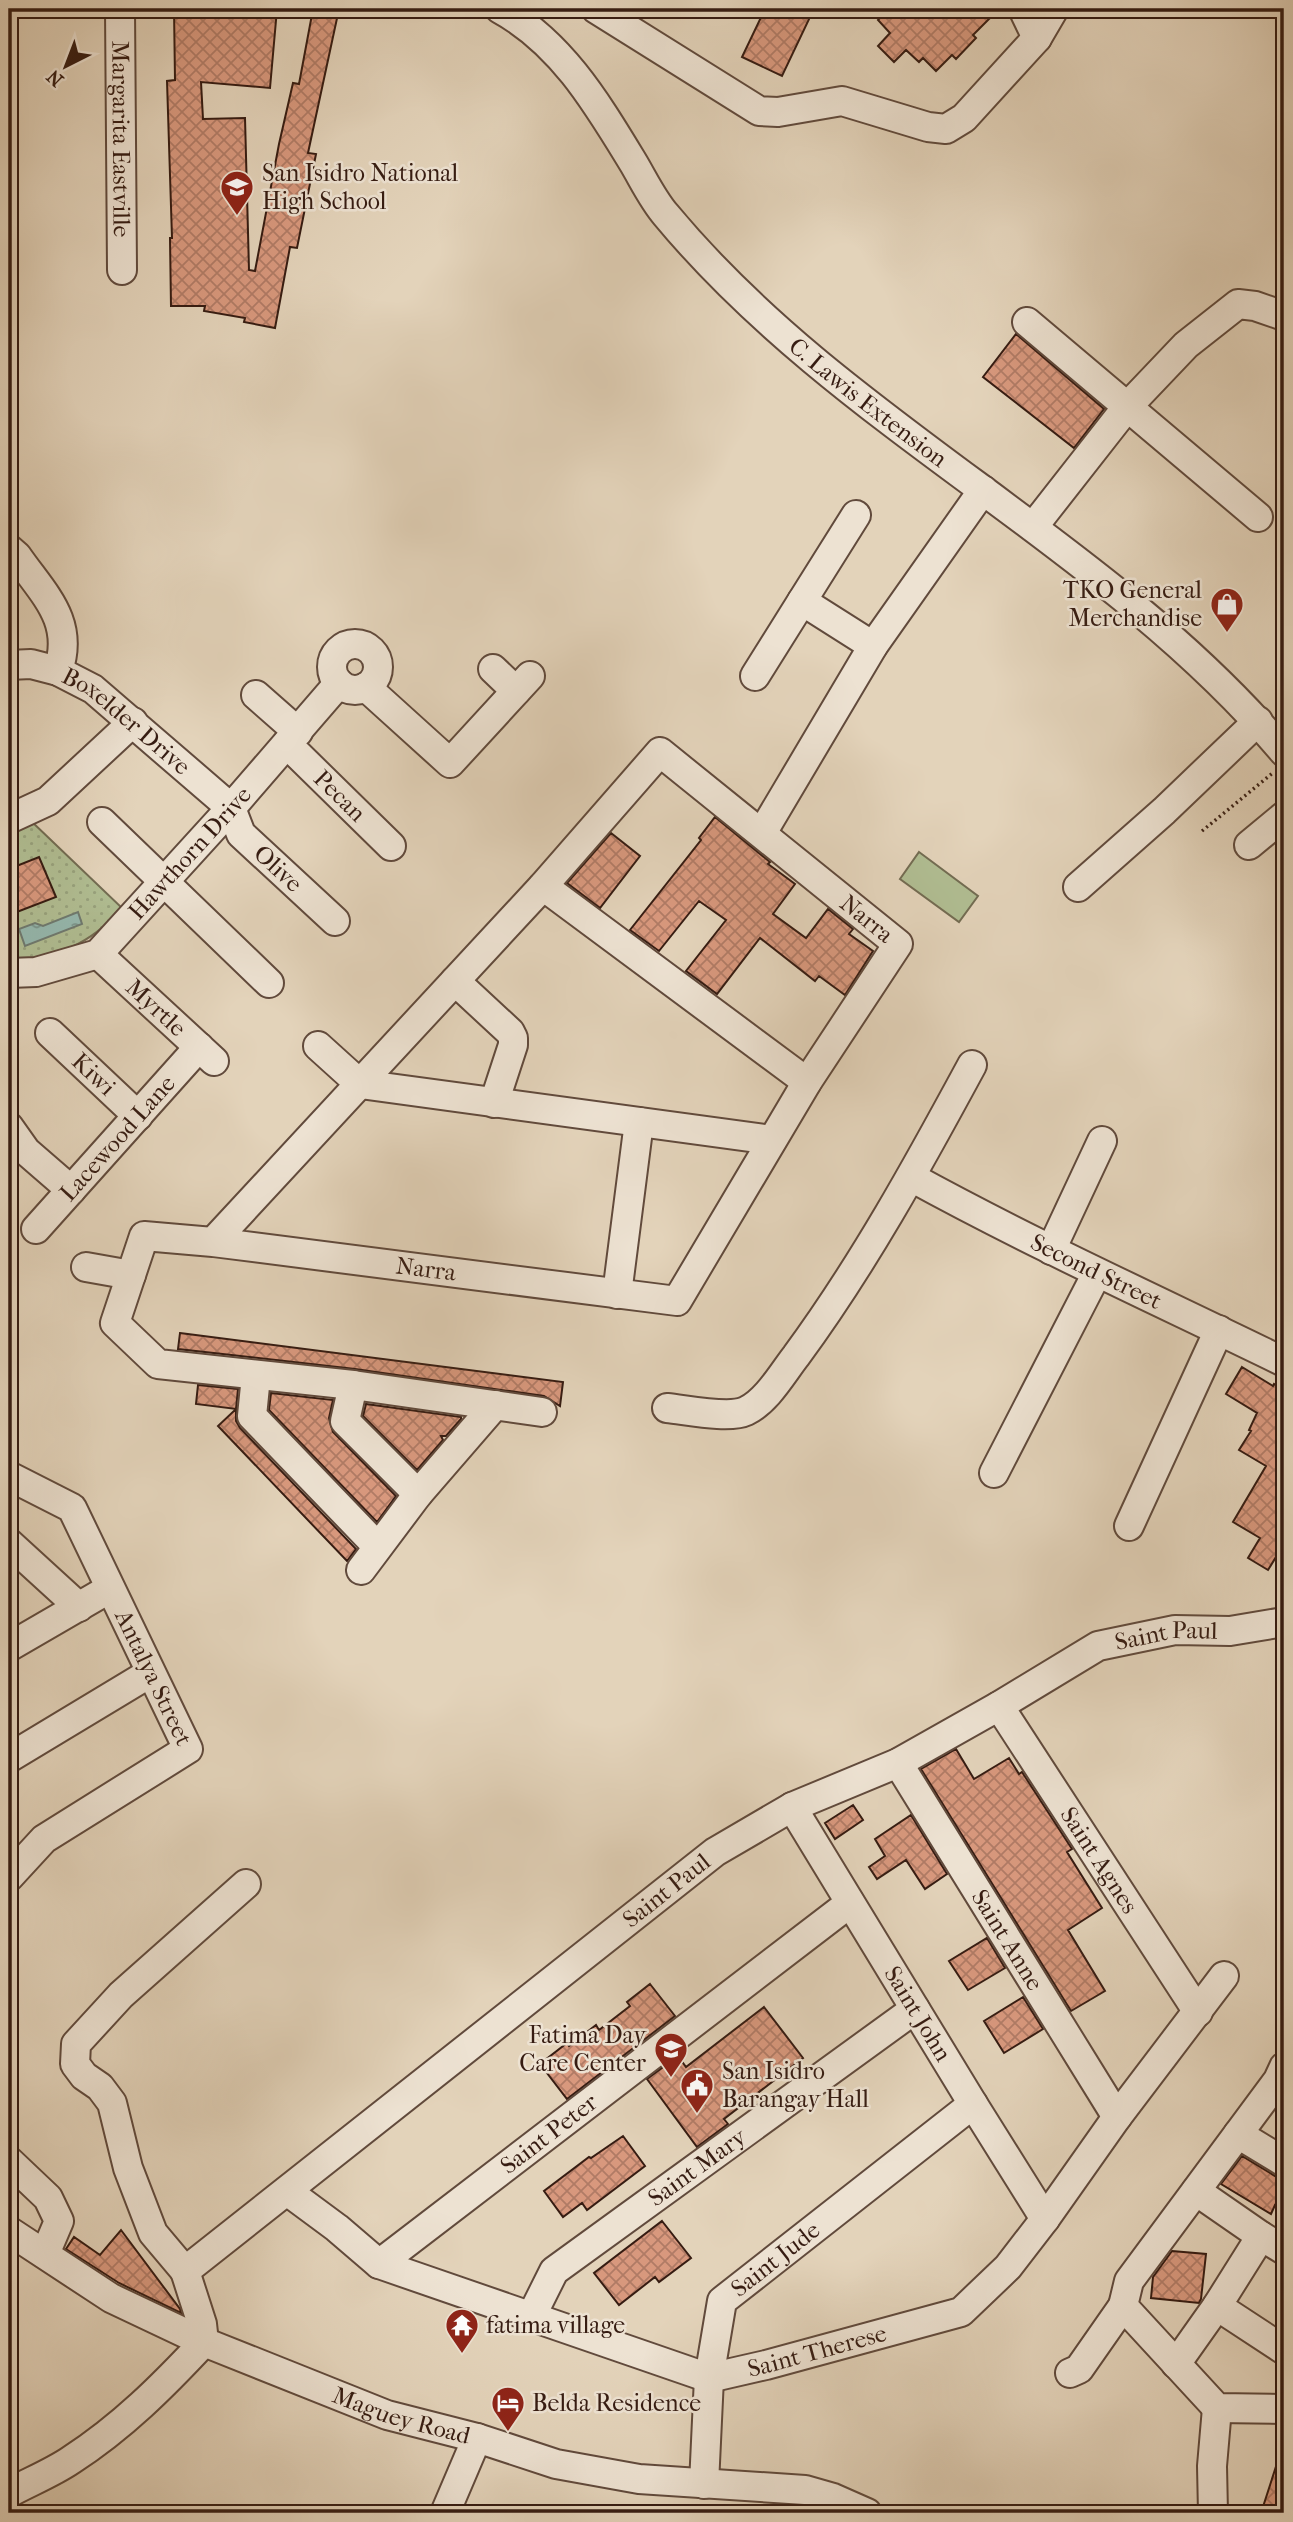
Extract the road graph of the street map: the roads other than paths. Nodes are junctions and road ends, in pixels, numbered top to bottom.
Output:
1 (120, 9) edge
2 (596, 9) edge
3 (1023, 9) edge
4 (1054, 9) edge
5 (519, 12) edge
6 (1037, 38) junction
7 (122, 270) dead end
8 (1284, 316) edge
9 (1027, 323) dead end
10 (1127, 407) junction
11 (983, 490) junction
12 (856, 515) dead end
13 (1258, 517) dead end
14 (1033, 527) junction
15 (9, 549) edge
16 (802, 601) junction
17 (873, 646) junction
18 (9, 665) edge
19 (493, 669) dead end
20 (58, 671) junction
21 (755, 676) dead end
22 (256, 695) dead end
23 (1258, 721) junction
24 (133, 722) junction
25 (293, 738) junction
26 (1281, 761) edge
27 (231, 808) junction
28 (1284, 816) edge
29 (9, 819) edge
30 (102, 822) dead end
31 (762, 833) junction
32 (1249, 845) dead end
33 (391, 846) dead end
34 (163, 881) junction
35 (543, 886) junction
36 (1078, 887) dead end
37 (335, 921) dead end
38 (98, 954) junction
39 (9, 973) edge
40 (455, 981) junction
41 (268, 984) dead end
42 (50, 1033) dead end
43 (318, 1046) dead end
44 (207, 1054) joint
45 (972, 1065) dead end
46 (807, 1082) junction
47 (360, 1084) junction
48 (494, 1102) junction
49 (138, 1116) junction
50 (639, 1122) junction
51 (9, 1127) edge
52 (772, 1140) junction
53 (1102, 1141) dead end
54 (911, 1177) junction
55 (71, 1190) junction
56 (36, 1229) dead end
57 (213, 1242) junction
58 (1051, 1250) junction
59 (86, 1267) dead end
60 (1097, 1273) junction
61 (131, 1275) junction
62 (617, 1294) junction
63 (1219, 1330) junction
64 (1284, 1362) edge
65 (256, 1376) junction
66 (352, 1385) junction
67 (495, 1405) junction
68 (667, 1408) dead end
69 (542, 1412) dead end
70 (994, 1473) dead end
71 (9, 1476) edge
72 (418, 1494) junction
73 (1129, 1526) dead end
74 (9, 1543) edge
75 (377, 1546) junction
76 (361, 1570) dead end
77 (109, 1589) junction
78 (79, 1607) junction
79 (1284, 1622) edge
80 (9, 1647) edge
81 (150, 1673) junction
82 (999, 1706) junction
83 (9, 1758) edge
84 (898, 1763) junction
85 (792, 1807) junction
86 (9, 1877) edge
87 (246, 1884) dead end
88 (850, 1903) junction
89 (1224, 1976) dead end
90 (915, 2008) junction
91 (1198, 2012) junction
92 (1284, 2067) edge
93 (973, 2104) junction
94 (1117, 2117) junction
95 (1238, 2134) junction
96 (9, 2161) edge
97 (1284, 2162) edge
98 (287, 2191) junction
99 (1196, 2192) junction
100 (1045, 2219) junction
101 (9, 2231) edge
102 (1273, 2243) edge
103 (45, 2254) junction
104 (379, 2264) junction
105 (186, 2271) junction
106 (1123, 2306) junction
107 (1217, 2306) junction
108 (531, 2317) junction
109 (204, 2342) junction
110 (1284, 2350) edge
111 (1177, 2364) junction
112 (1070, 2373) dead end
113 (709, 2378) junction
114 (1217, 2408) junction
115 (1284, 2409) edge
116 (477, 2438) junction
117 (704, 2484) junction
118 (9, 2493) edge
119 (445, 2513) edge
120 (867, 2513) edge
121 (1213, 2513) edge

1 - 7 street, Margarita Eastville
2 - 6 street
3 - 6 street
4 - 6 street
5 - 11 street, C. Lawis Extension
8 - 10 street
9 - 10 street
10 - 13 street
10 - 14 street
11 - 14 street, C. Lawis Extension
11 - 17 street
12 - 16 street
14 - 23 street, C. Lawis Extension
15 - 20 street
16 - 17 street
16 - 21 street
17 - 31 street
18 - 20 street, Boxelder Drive
19 - 25 street, Hawthorn Drive
20 - 24 street, Boxelder Drive
22 - 25 street, Pecan
23 - 26 street, C. Lawis Extension
23 - 36 street
24 - 27 street, Boxelder Drive
24 - 29 street
25 - 27 street, Hawthorn Drive
25 - 33 street, Pecan
27 - 34 street, Hawthorn Drive
27 - 37 street, Olive
28 - 32 street
30 - 34 street
31 - 35 street, Narra
31 - 46 street, Narra
34 - 38 street, Hawthorn Drive
34 - 41 street
35 - 40 street, Narra
35 - 46 street
38 - 39 street
38 - 44 street, Myrtle
40 - 47 street, Narra
40 - 48 street
42 - 49 street, Kiwi
43 - 47 street
44 - 49 street, Lacewood Lane
45 - 54 street
46 - 52 street, Narra
47 - 48 street
47 - 57 street, Narra
48 - 50 street
49 - 55 street, Lacewood Lane
50 - 52 street
50 - 62 street
51 - 55 street
52 - 62 street, Narra
53 - 58 street
54 - 58 street, Second Street
54 - 68 street
55 - 56 street, Lacewood Lane
57 - 61 street
57 - 62 street, Narra
58 - 60 street, Second Street
59 - 61 street
60 - 63 street, Second Street
60 - 70 street
61 - 65 street
63 - 64 street, Second Street
63 - 73 street
65 - 66 street
65 - 75 street
66 - 67 street
66 - 72 street
67 - 69 street
67 - 72 street
71 - 77 street, Antalya Street
72 - 75 street
74 - 78 street
75 - 76 street
77 - 78 street
77 - 81 street, Antalya Street
78 - 80 street
79 - 82 street, Saint Paul
81 - 83 street
81 - 86 street, Antalya Street
82 - 84 street, Saint Paul
82 - 91 street, Saint Agnes
84 - 85 street, Saint Paul
84 - 94 street, Saint Anne
85 - 88 street, Saint John
85 - 98 street, Saint Paul
87 - 105 street
88 - 90 street, Saint John
88 - 104 street, Saint Peter
89 - 91 street, Saint Therese
90 - 93 street, Saint John
90 - 108 street, Saint Mary
91 - 94 street, Saint Therese
92 - 95 street
93 - 100 street, Saint John
93 - 113 street, Saint Jude
94 - 100 street, Saint Therese
95 - 97 street
95 - 99 street
96 - 103 street
98 - 104 street
98 - 105 street, Saint Paul
99 - 102 street
99 - 106 street
100 - 113 street, Saint Therese
101 - 103 street, Maguey Road
102 - 107 street
103 - 109 street, Maguey Road
104 - 108 street
105 - 109 street
106 - 111 street
106 - 112 street
107 - 110 street
107 - 111 street
108 - 113 street
109 - 116 street, Maguey Road
109 - 118 street
111 - 114 street
113 - 117 street, Saint Jude
114 - 115 street
114 - 121 street
116 - 117 street, Maguey Road
116 - 119 street
117 - 120 street, Maguey Road

